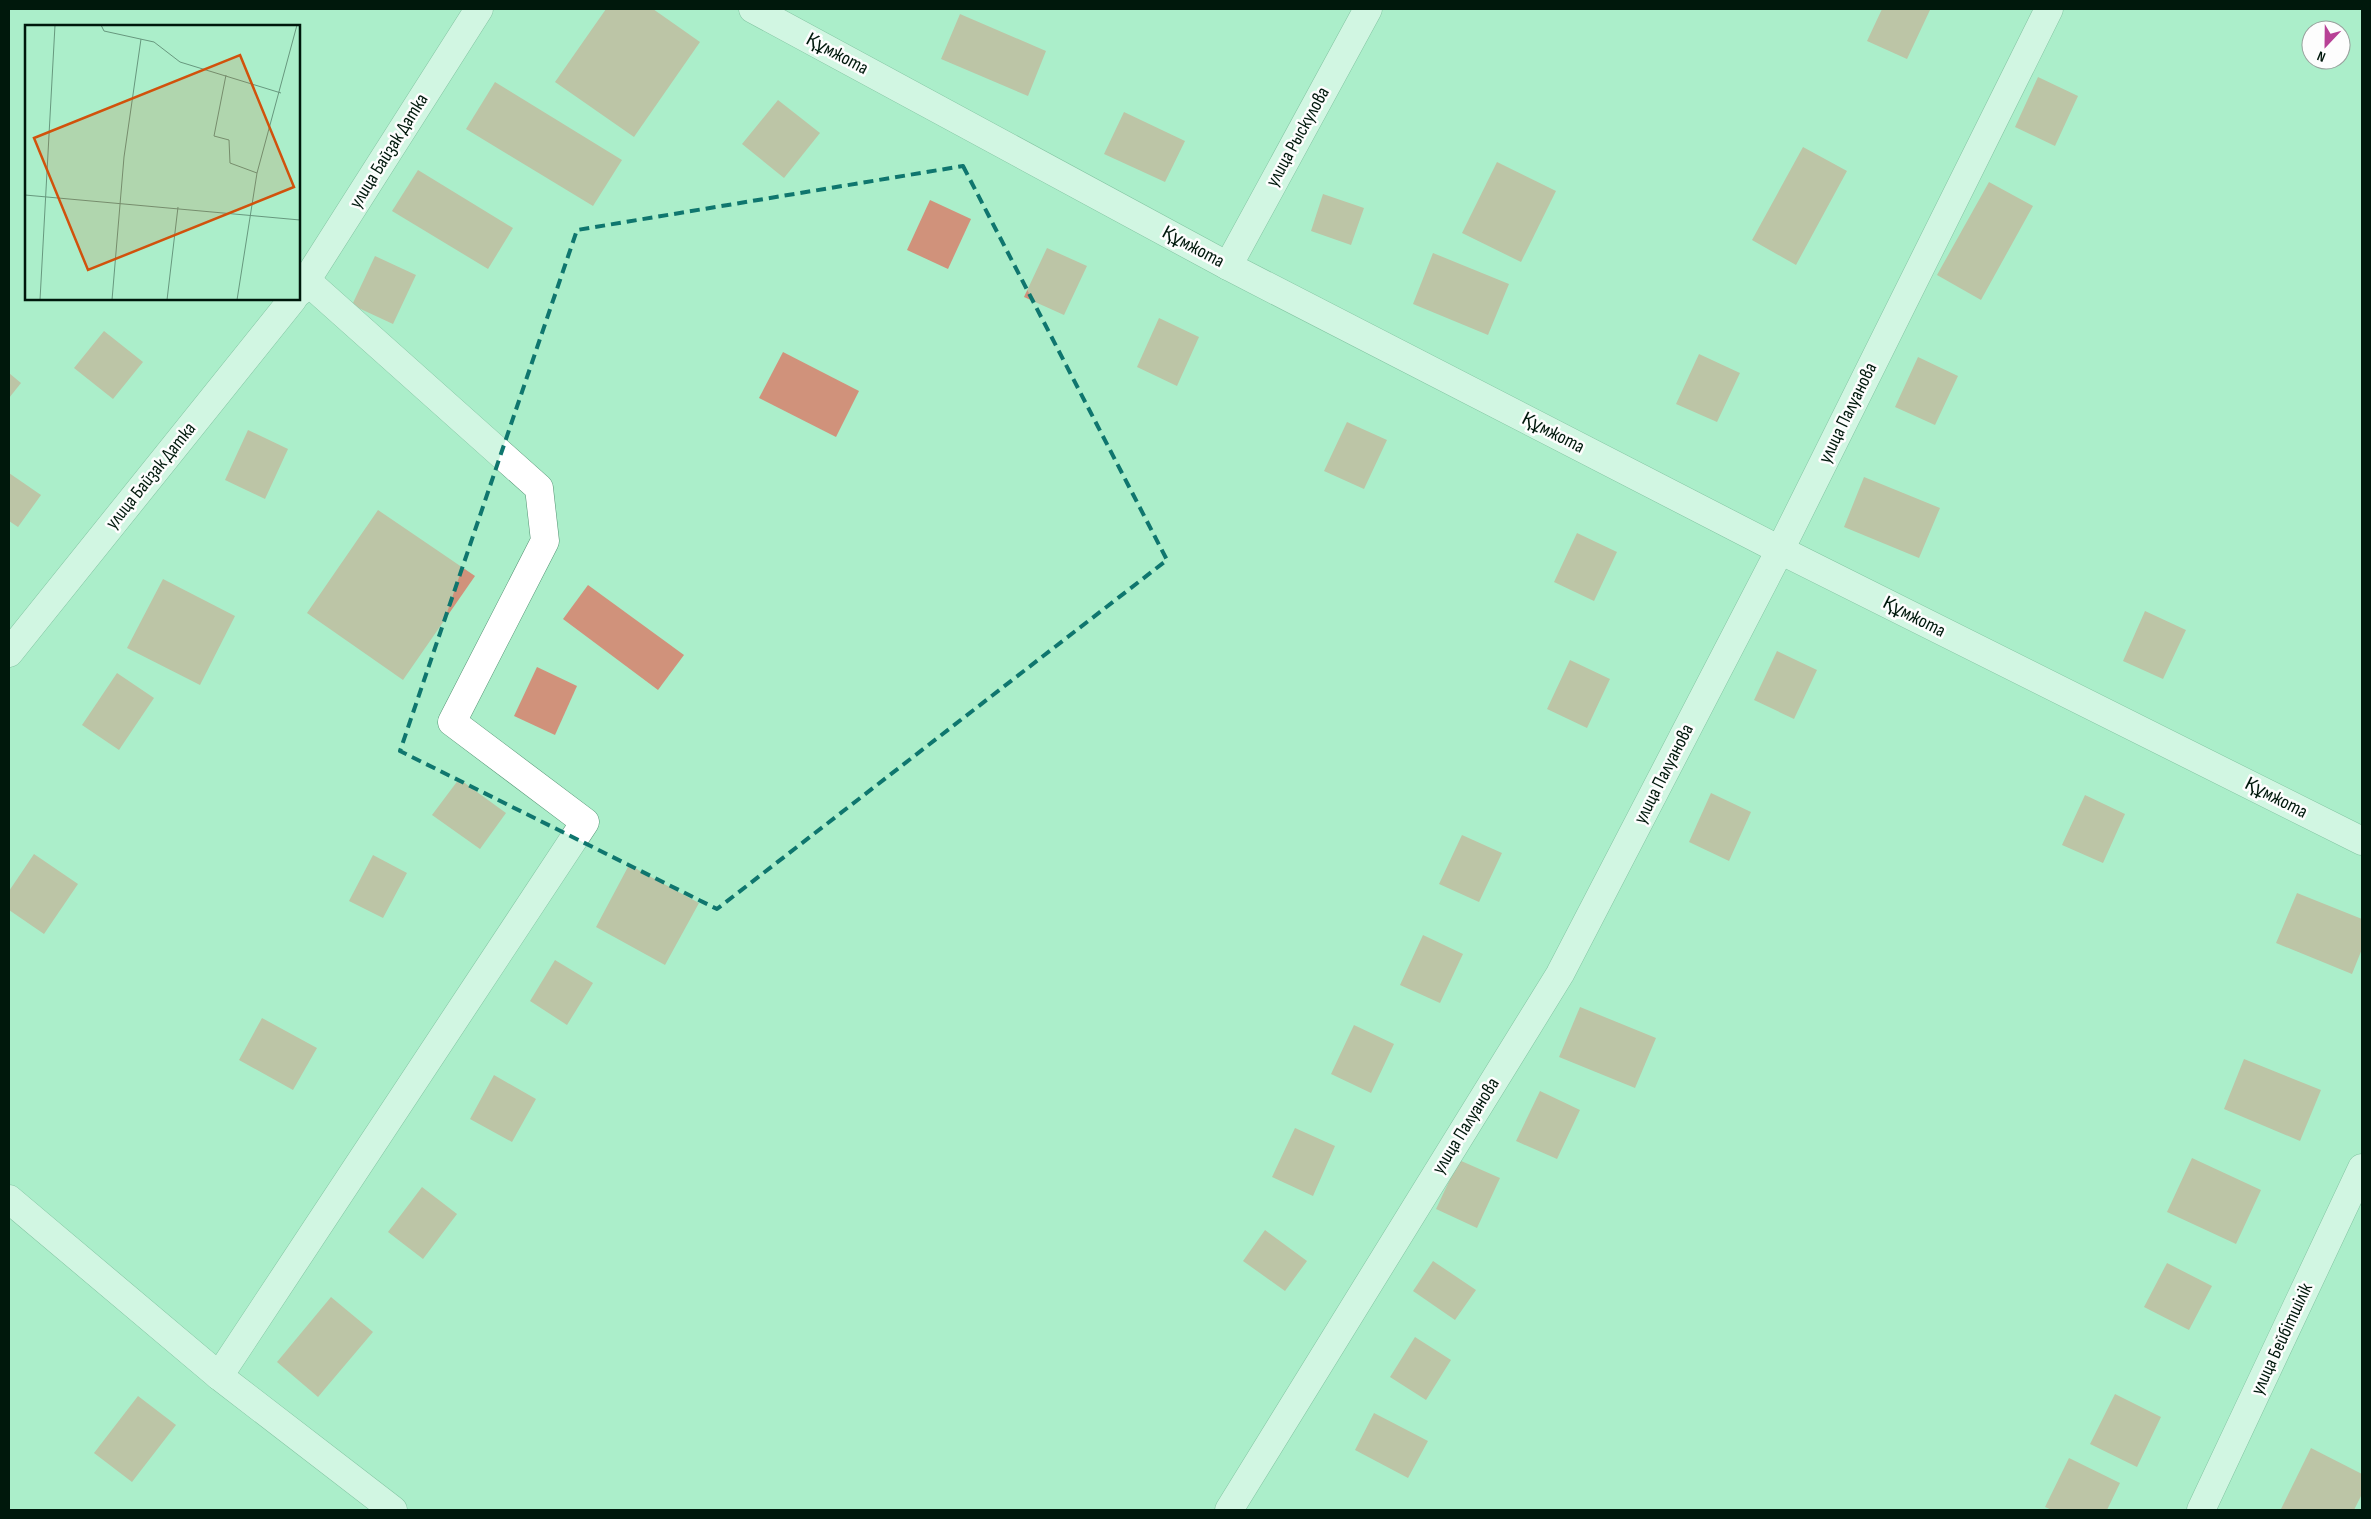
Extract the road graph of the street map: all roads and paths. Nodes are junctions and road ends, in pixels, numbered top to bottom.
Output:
1 (479, 9) edge
2 (753, 9) edge
3 (1368, 9) edge
4 (2048, 9) edge
5 (1228, 266) junction
6 (300, 290) edge
7 (292, 300) edge
8 (1780, 550) junction
9 (9, 653) edge
10 (2362, 841) edge
11 (2362, 1168) edge
12 (9, 1199) edge
13 (219, 1376) junction
14 (393, 1510) edge
15 (1229, 1510) edge
16 (2202, 1510) edge

1 - 6 street, улица Байзак Датка
2 - 5 street, Құмжота
3 - 5 street, улица Рыскулова
4 - 8 street, улица Палуанова
5 - 8 street, Құмжота
6 - 13 street
7 - 9 street, улица Байзак Датка
8 - 10 street, Құмжота
8 - 15 street, улица Палуанова
11 - 16 street, улица Бейбітшілік
12 - 13 street
13 - 14 street

